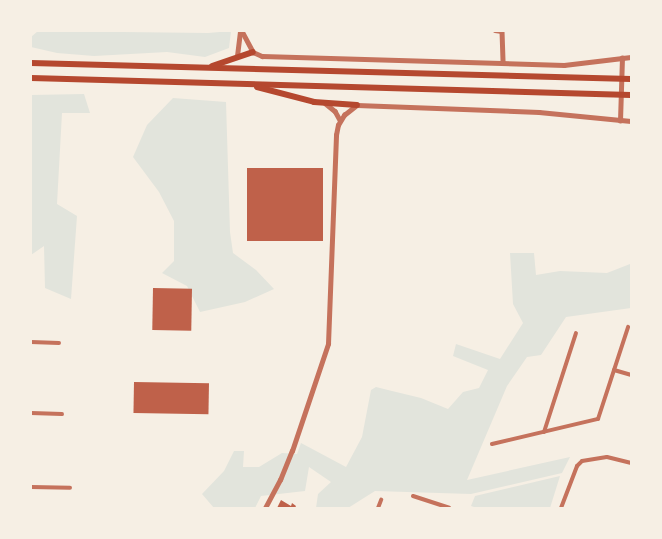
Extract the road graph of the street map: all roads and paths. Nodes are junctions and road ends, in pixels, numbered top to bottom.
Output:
1 (241, 31) edge
2 (495, 31) edge
3 (502, 32) edge
4 (253, 52) junction
5 (237, 56) junction
6 (631, 57) edge
7 (31, 58) edge
8 (622, 58) junction
9 (31, 63) edge
10 (60, 64) junction
11 (503, 64) junction
12 (207, 68) junction
13 (31, 78) edge
14 (628, 79) edge
15 (246, 84) junction
16 (628, 95) edge
17 (325, 103) junction
18 (357, 105) junction
19 (340, 120) junction
20 (620, 121) junction
21 (631, 122) edge
22 (628, 327) dead end
23 (576, 333) dead end
24 (31, 342) edge
25 (59, 343) dead end
26 (614, 370) junction
27 (631, 375) edge
28 (31, 413) edge
29 (62, 414) dead end
30 (544, 432) junction
31 (492, 444) dead end
32 (631, 463) edge
33 (31, 487) edge
34 (70, 488) dead end
35 (413, 496) dead end
36 (381, 500) dead end
37 (265, 508) edge
38 (378, 508) edge
39 (449, 508) edge
40 (561, 508) edge

1 - 4 street
1 - 5 street
2 - 3 street
3 - 11 street
4 - 5 highway
4 - 11 street
5 - 12 highway
6 - 8 street
7 - 10 highway
8 - 11 street
8 - 20 street
9 - 10 highway
10 - 12 highway
12 - 14 highway
13 - 15 highway
15 - 16 highway
15 - 17 highway
17 - 18 highway
17 - 19 street
18 - 19 street
18 - 20 street
19 - 37 street
20 - 21 street
22 - 26 street
23 - 30 street
24 - 25 street
26 - 27 street
26 - 30 street
28 - 29 street
30 - 31 street
32 - 40 street
33 - 34 street
35 - 39 street
36 - 38 street

